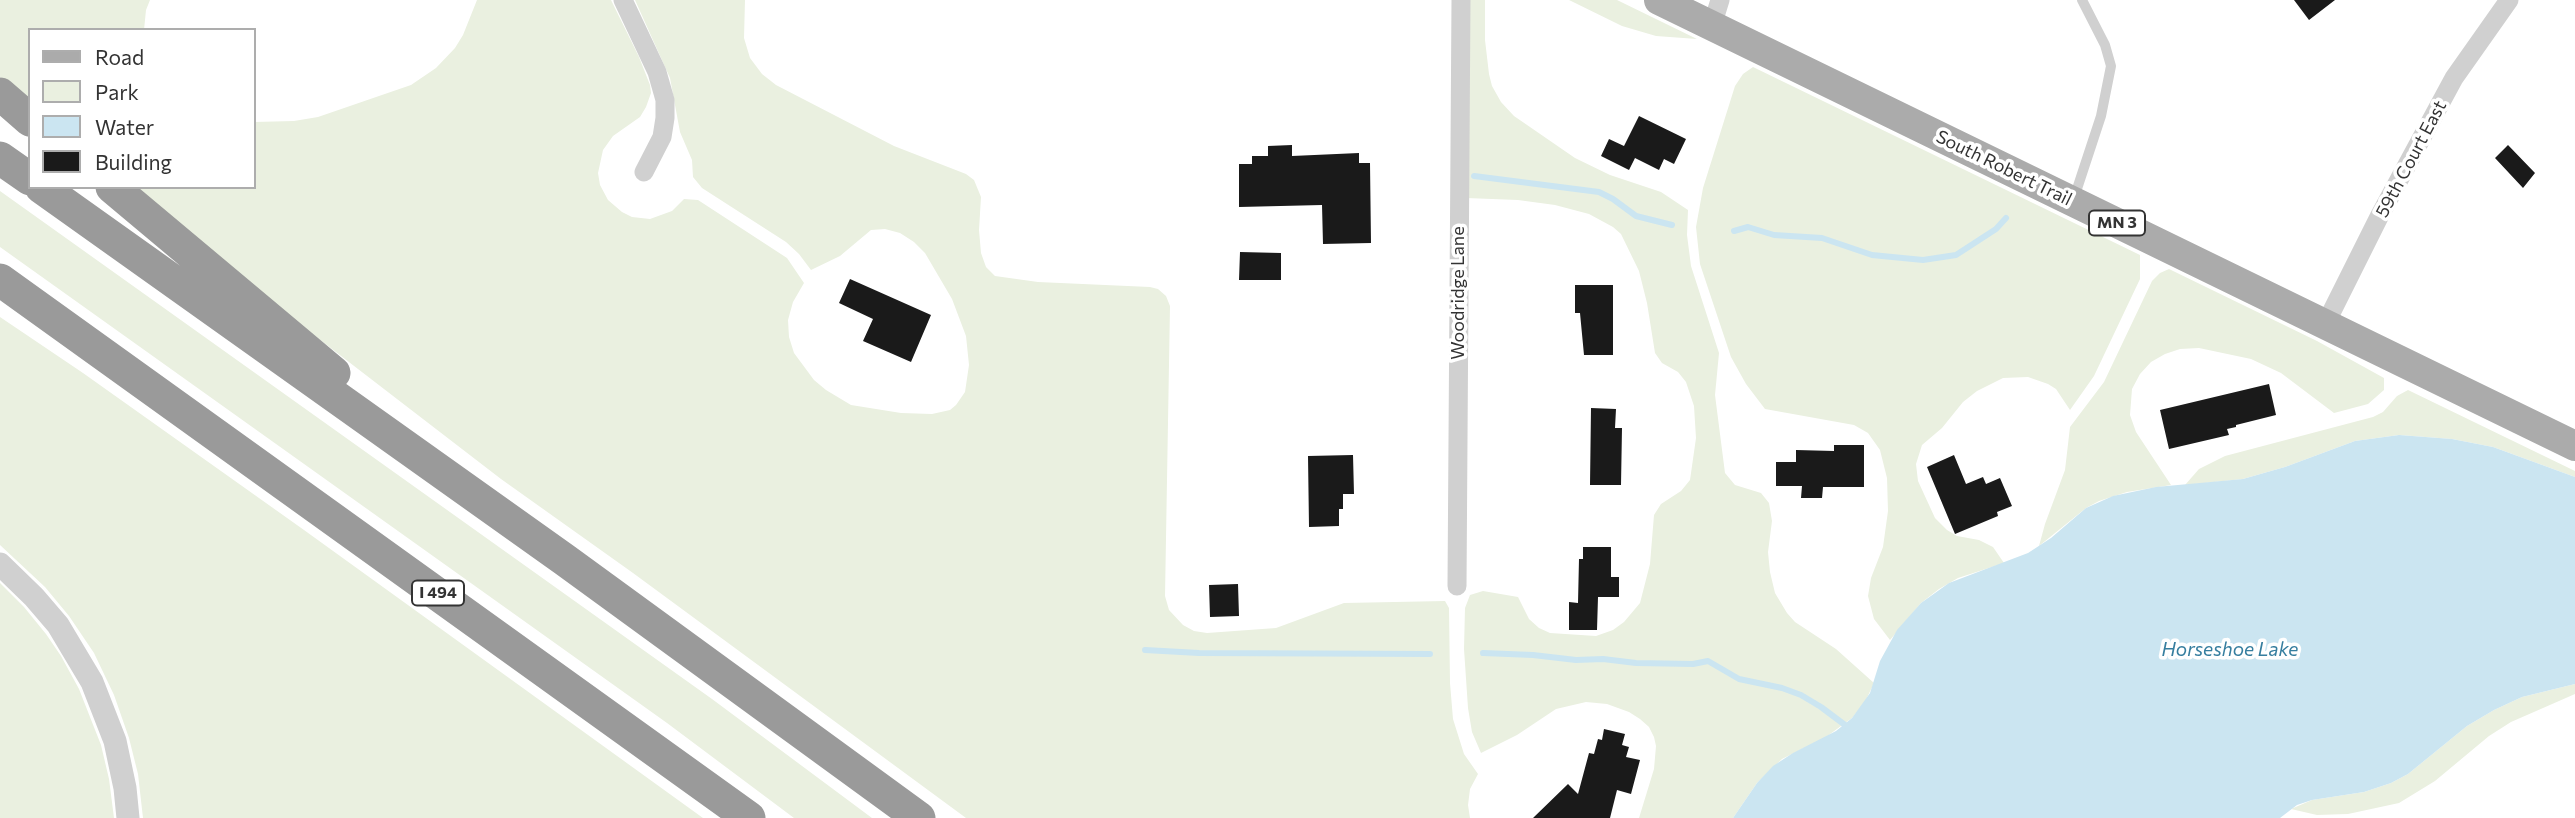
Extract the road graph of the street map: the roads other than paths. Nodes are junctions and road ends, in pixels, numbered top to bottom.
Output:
1 (623, 0) edge
2 (1461, 0) edge
3 (1659, 0) edge
4 (2082, 0) edge
5 (2509, 0) edge
6 (1716, 13) edge
7 (0, 94) edge
8 (28, 118) edge
9 (0, 158) edge
10 (644, 172) dead end
11 (28, 178) edge
12 (44, 189) edge
13 (114, 189) edge
14 (2073, 202) junction
15 (0, 280) edge
16 (0, 290) edge
17 (2325, 325) junction
18 (125, 369) junction
19 (2575, 446) edge
20 (484, 503) junction
21 (0, 564) edge
22 (1457, 586) dead end
23 (128, 818) edge
24 (749, 818) edge
25 (919, 818) edge

1 - 10 street
2 - 22 street, Woodridge Lane
3 - 6 main road, South Robert Trail / MN 3
4 - 14 lane
5 - 17 street, 59th Court East
6 - 14 main road, South Robert Trail / MN 3
7 - 8 highway
9 - 11 highway
12 - 20 highway
13 - 20 highway
14 - 17 main road, South Robert Trail / MN 3
15 - 18 highway, I 494
16 - 18 highway
17 - 19 main road, South Robert Trail / MN 3
18 - 24 highway, I 494
20 - 25 highway
21 - 23 street

